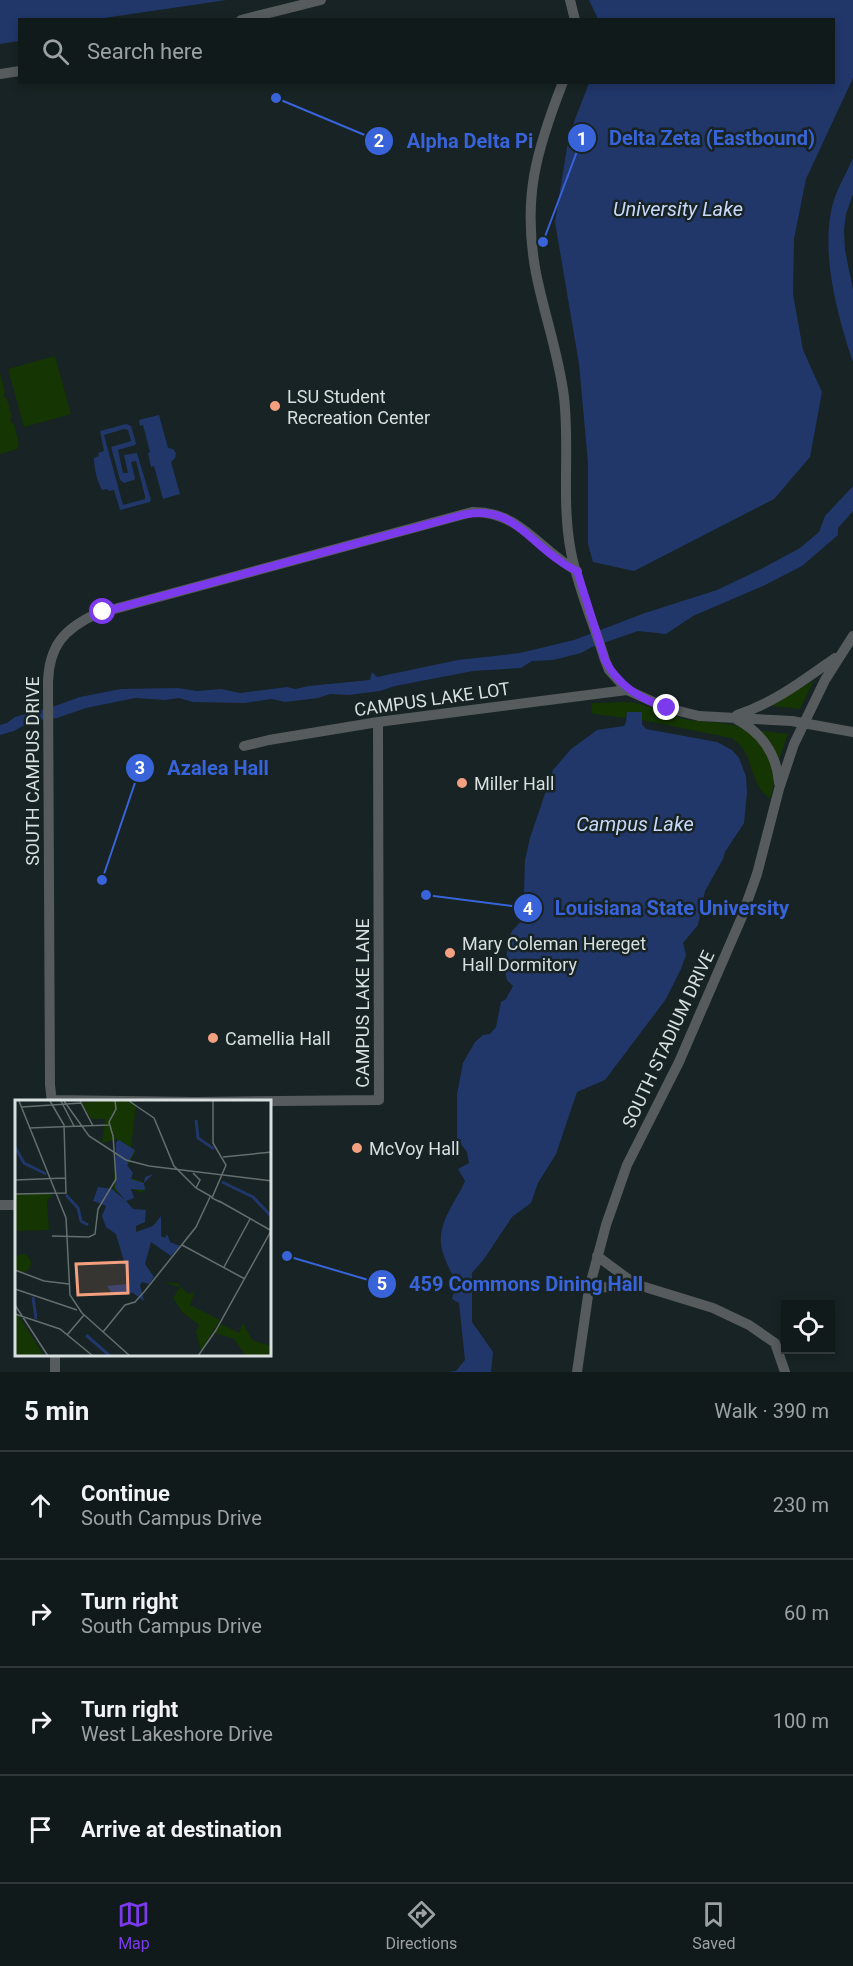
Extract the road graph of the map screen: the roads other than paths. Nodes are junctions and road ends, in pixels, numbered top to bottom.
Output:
1 (321, 0) edge
2 (570, 0) edge
3 (249, 18) edge
4 (574, 18) edge
5 (18, 71) edge
6 (0, 74) edge
7 (562, 84) edge
8 (577, 571) junction
9 (853, 636) edge
10 (840, 655) junction
11 (627, 690) junction
12 (731, 717) junction
13 (378, 722) junction
14 (804, 724) junction
15 (853, 732) edge
16 (244, 746) dead end
17 (779, 789) junction
18 (51, 1100) edge
19 (272, 1101) edge
20 (597, 1256) junction
21 (636, 1284) junction
22 (589, 1289) junction
23 (577, 1372) edge
24 (785, 1372) edge

1 - 3 street
2 - 4 street
5 - 6 street
7 - 8 street
8 - 11 street
8 - 18 street, SOUTH CAMPUS DRIVE
9 - 10 street, SOUTH STADIUM DRIVE
10 - 12 street
10 - 14 street, SOUTH STADIUM DRIVE
11 - 12 street
11 - 13 street, CAMPUS LAKE LOT
12 - 14 street
12 - 17 street
13 - 16 street, CAMPUS LAKE LOT
13 - 19 street, CAMPUS LAKE LANE
14 - 15 street
14 - 17 street, SOUTH STADIUM DRIVE
17 - 20 street, SOUTH STADIUM DRIVE
20 - 21 street
20 - 22 street, SOUTH STADIUM DRIVE
21 - 22 street
21 - 24 street
22 - 23 street, SOUTH STADIUM DRIVE

